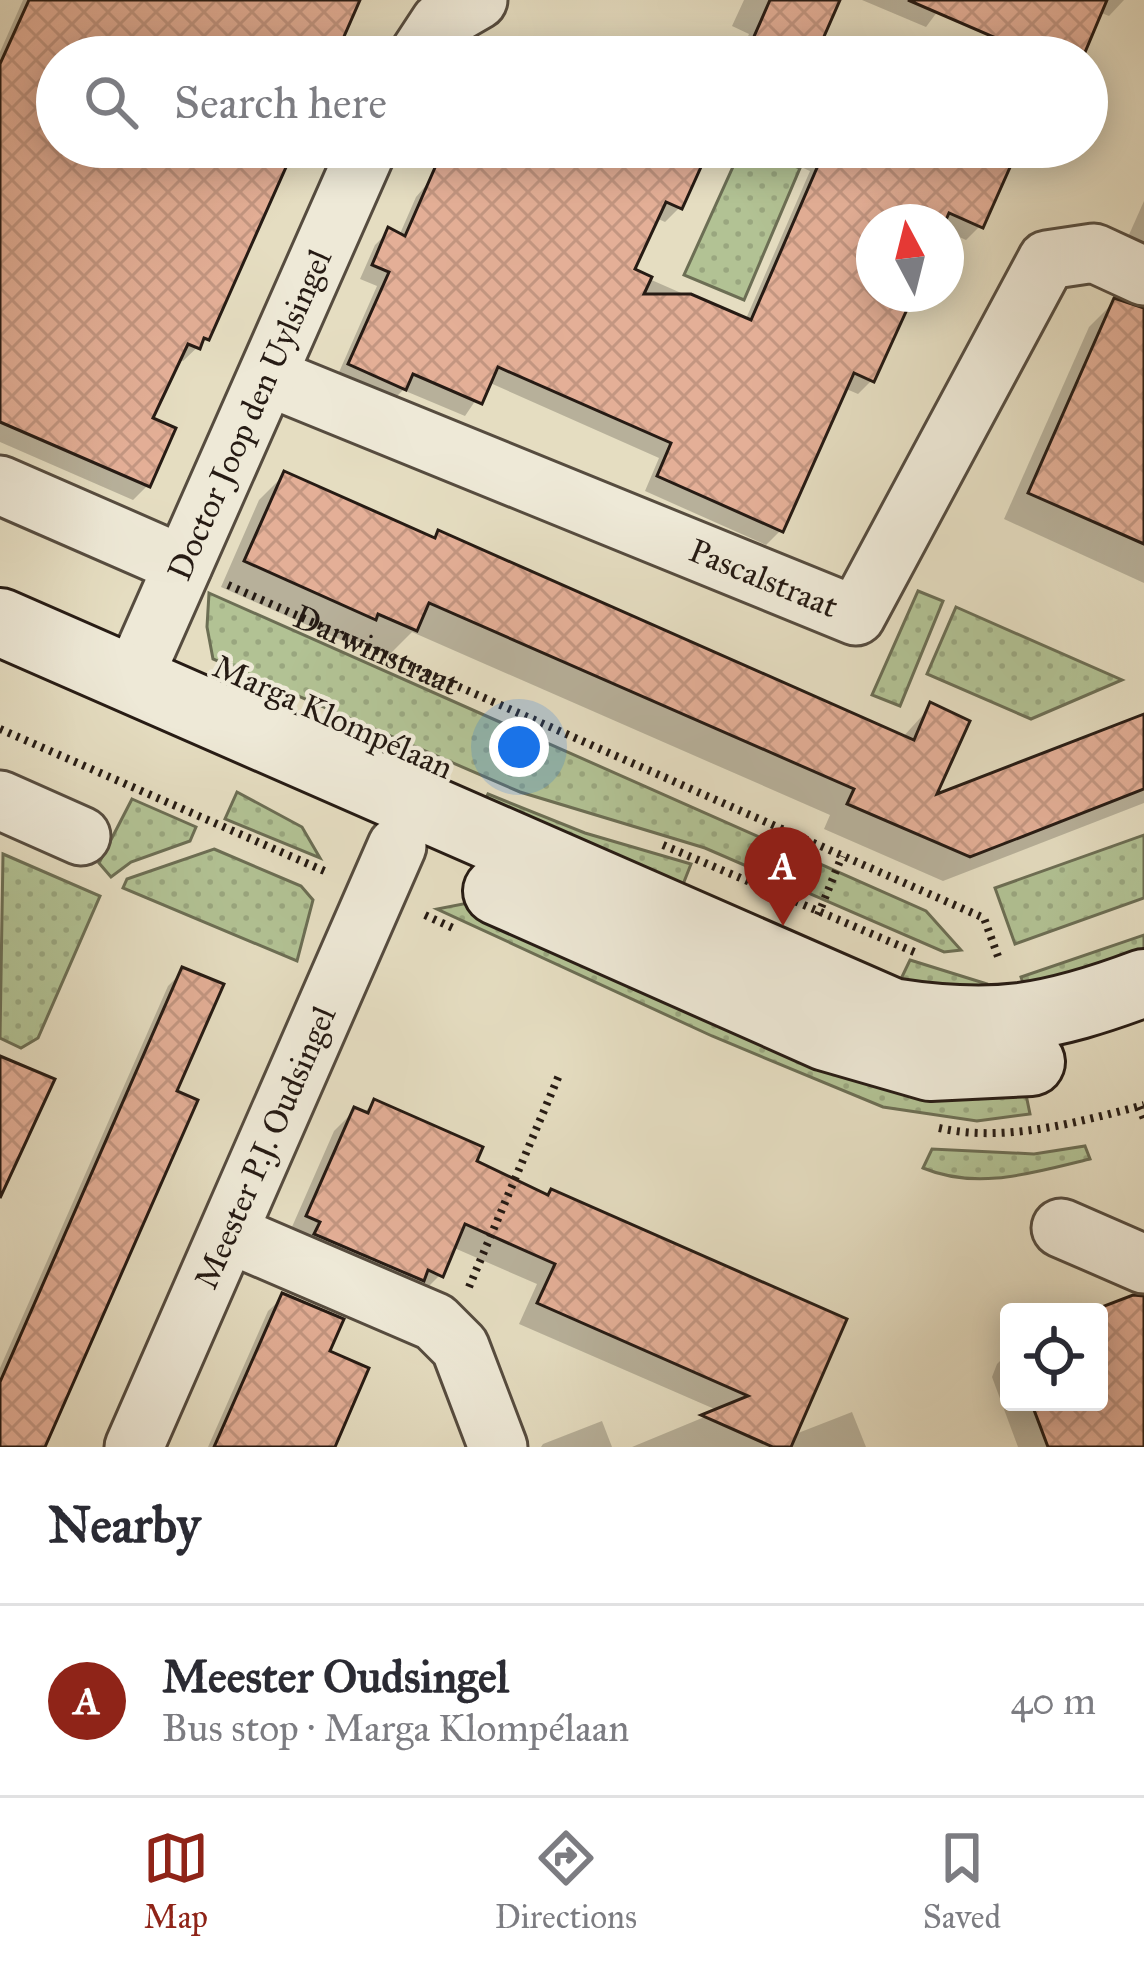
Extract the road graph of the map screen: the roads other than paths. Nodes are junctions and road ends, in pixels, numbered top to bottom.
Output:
1 (478, 0) edge
2 (431, 36) edge
3 (359, 168) edge
4 (1144, 276) edge
5 (268, 377) junction
6 (0, 484) edge
7 (183, 566) junction
8 (0, 622) edge
9 (0, 671) edge
10 (123, 701) junction
11 (0, 800) edge
12 (406, 826) junction
13 (81, 836) dead end
14 (1144, 983) edge
15 (1144, 1032) edge
16 (1061, 1228) dead end
17 (230, 1234) junction
18 (1144, 1264) edge
19 (134, 1447) edge
20 (498, 1447) edge

1 - 2 street
3 - 5 street, Doctor Joop den Uylsingel
4 - 5 street, Pascalstraat
5 - 7 street, Doctor Joop den Uylsingel
6 - 7 street
7 - 10 street, Doctor Joop den Uylsingel
8 - 10 street, Marga Klompélaan
9 - 10 street, Marga Klompélaan
10 - 12 street, Marga Klompélaan
11 - 13 street
12 - 14 street, Marga Klompélaan
12 - 15 street, Marga Klompélaan
12 - 17 street, Meester P.J. Oudsingel
16 - 18 street
17 - 19 street, Meester P.J. Oudsingel
17 - 20 street

